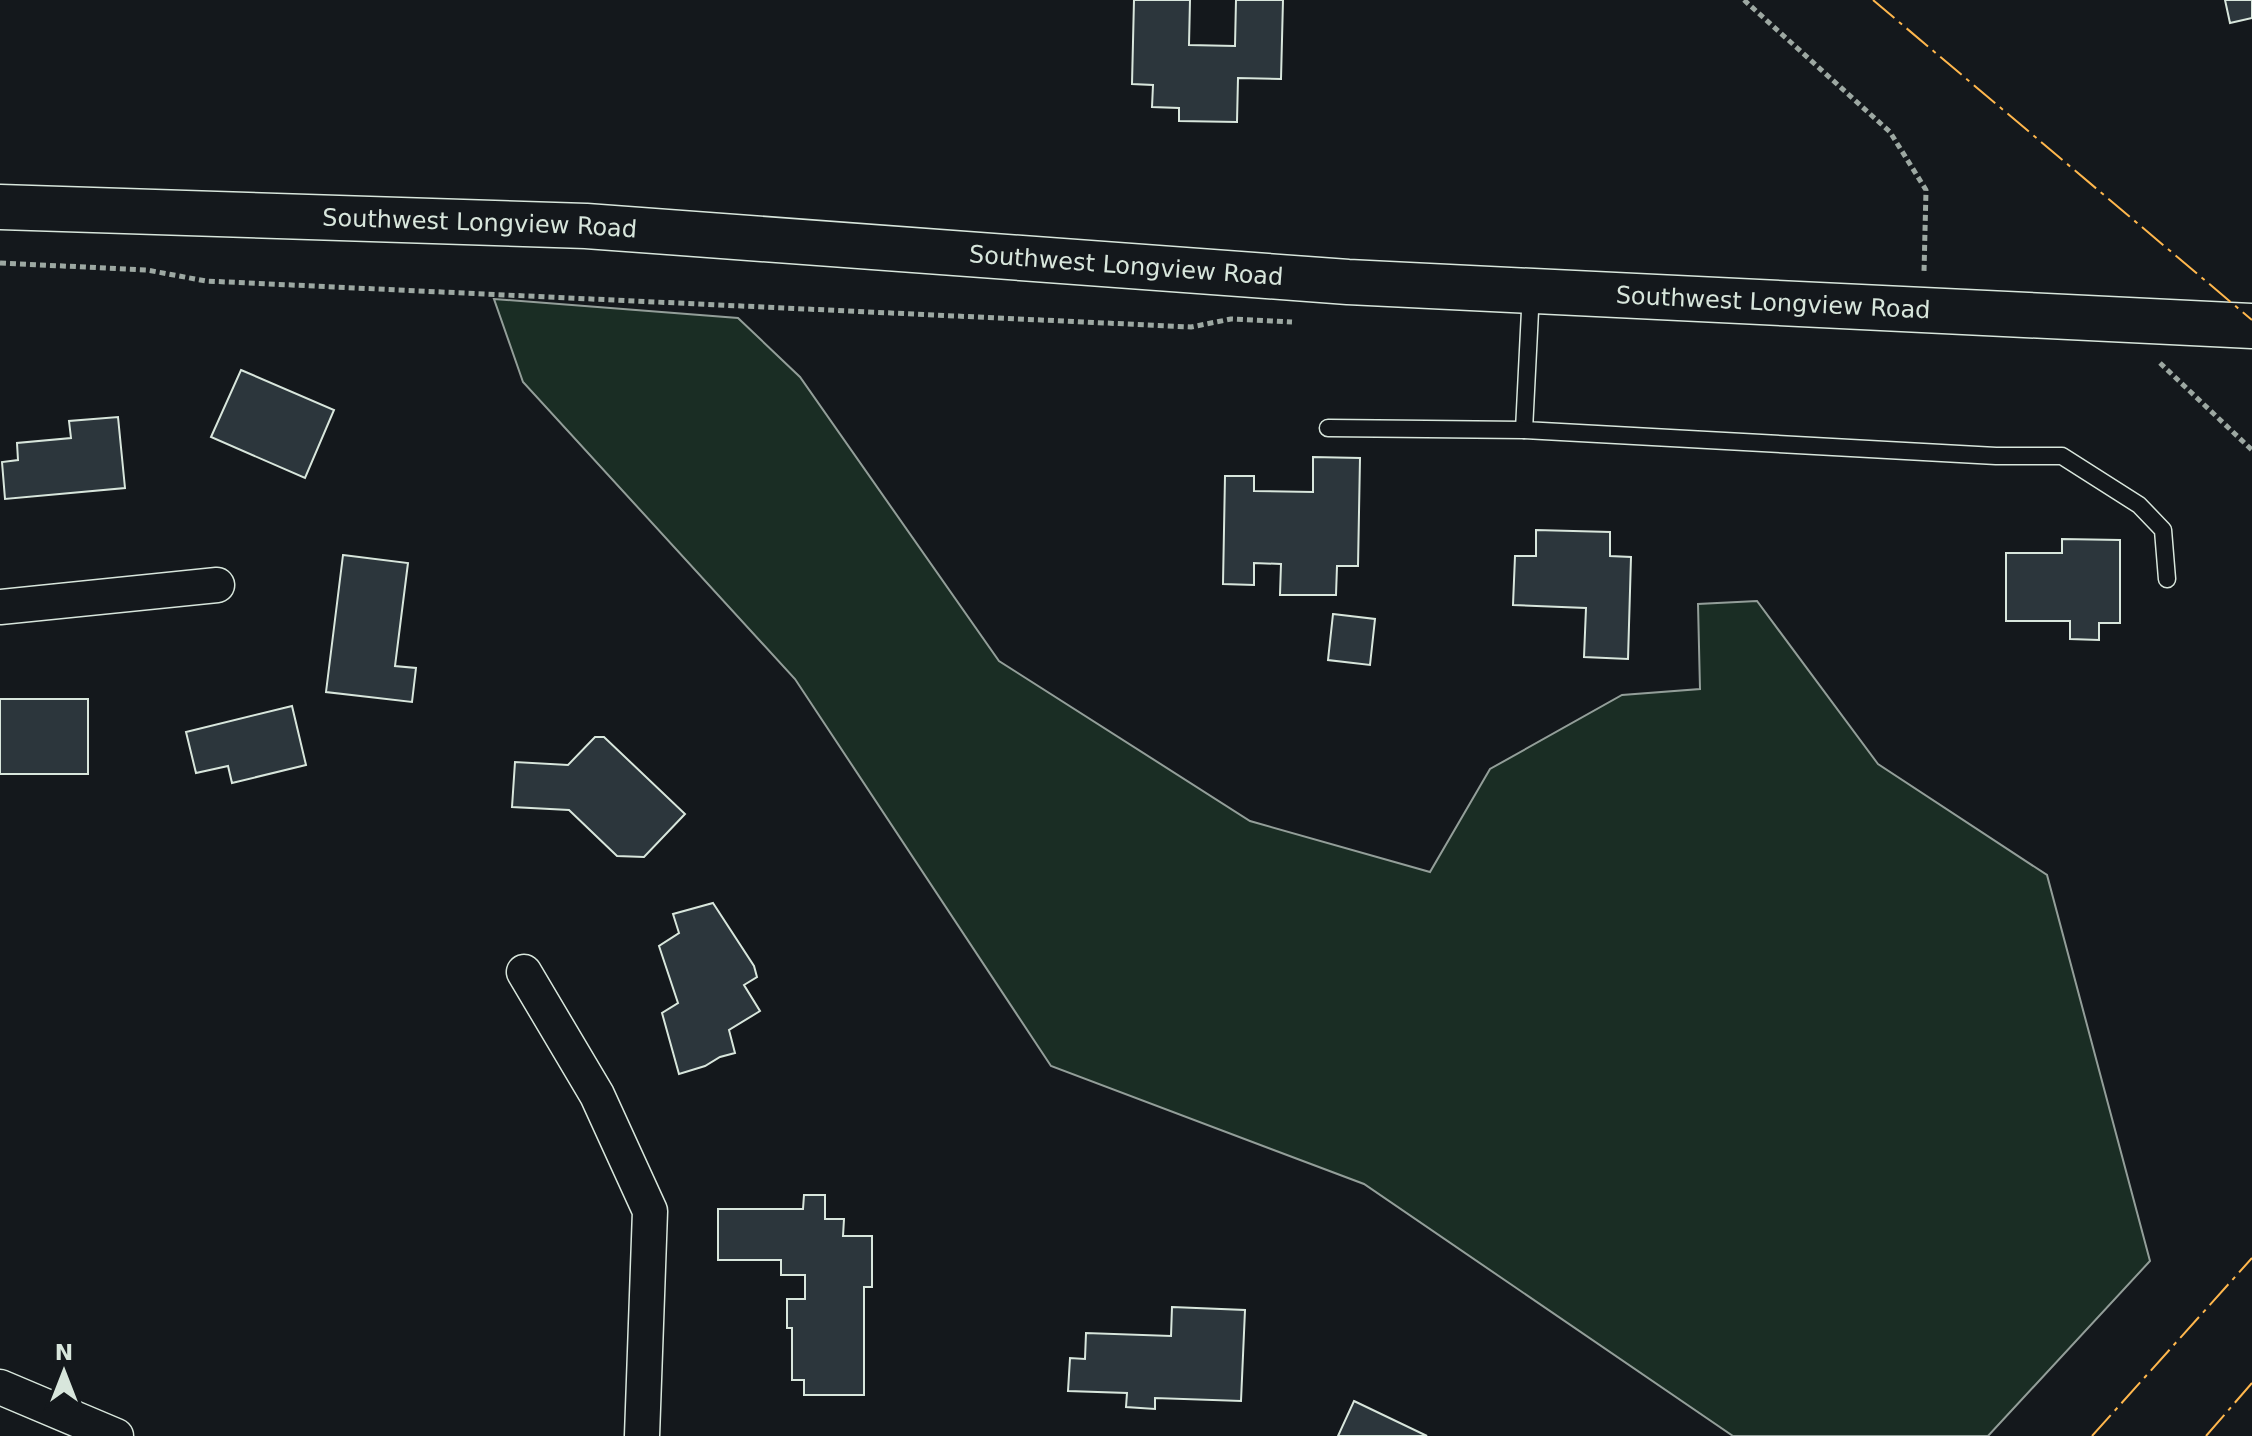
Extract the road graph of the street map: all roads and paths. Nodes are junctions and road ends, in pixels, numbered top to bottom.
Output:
1 (1744, 0) edge
2 (0, 207) edge
3 (1925, 262) dead end
4 (0, 263) edge
5 (1531, 290) junction
6 (1294, 322) dead end
7 (2252, 326) edge
8 (2159, 361) dead end
9 (1328, 428) dead end
10 (1524, 430) junction
11 (2252, 450) edge
12 (2167, 579) dead end
13 (217, 585) dead end
14 (0, 607) edge
15 (524, 972) dead end
16 (0, 1387) edge
17 (116, 1436) edge
18 (642, 1436) edge

1 - 3 path
2 - 5 street, Southwest Longview Road
4 - 6 path
5 - 7 street, Southwest Longview Road
5 - 10 lane
8 - 11 path
9 - 10 lane
10 - 12 lane
13 - 14 street
15 - 18 street
16 - 17 street

